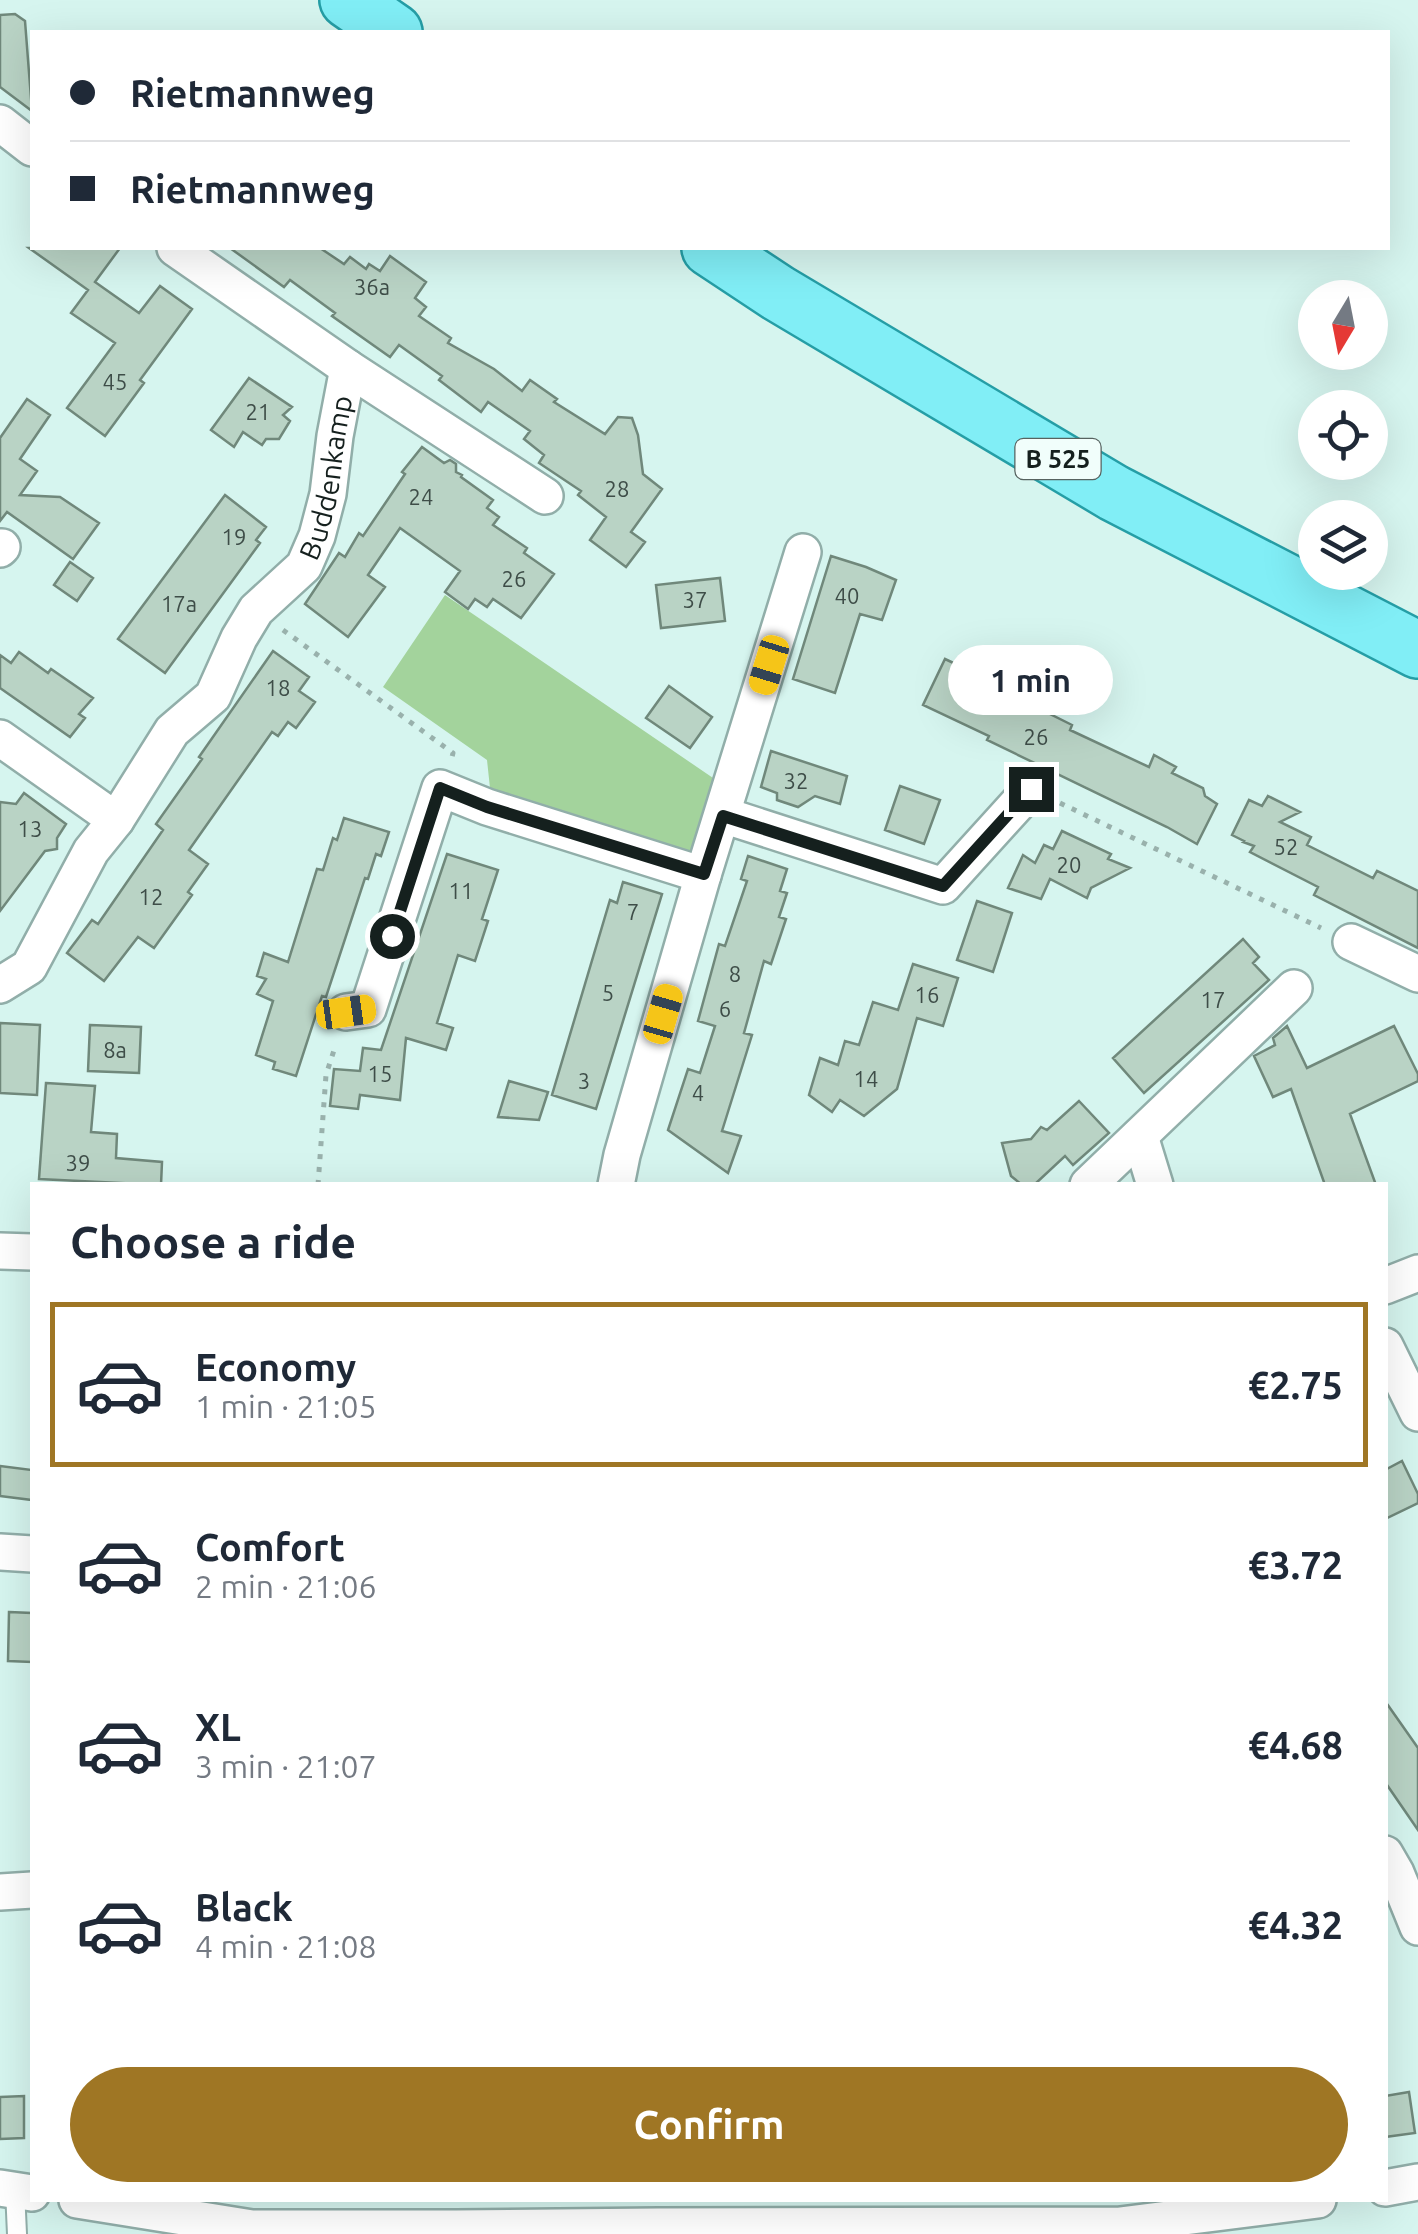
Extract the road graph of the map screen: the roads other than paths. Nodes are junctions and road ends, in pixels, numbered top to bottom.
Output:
1 (348, 0) edge
2 (391, 30) edge
3 (0, 123) edge
4 (30, 146) edge
5 (178, 250) edge
6 (713, 250) edge
7 (348, 368) junction
8 (544, 496) dead end
9 (804, 552) dead end
10 (1418, 650) edge
11 (0, 738) edge
12 (1031, 789) road end
13 (723, 816) junction
14 (116, 820) junction
15 (704, 874) junction
16 (1351, 942) road end
17 (1418, 974) edge
18 (0, 985) edge
19 (1294, 988) dead end
20 (346, 1012) road end
21 (1140, 1136) junction
22 (617, 1182) edge
23 (1091, 1182) edge
24 (1154, 1182) edge
25 (0, 1251) edge
26 (30, 1252) edge
27 (1418, 1273) edge
28 (1388, 1285) edge
29 (1388, 1352) edge
30 (1418, 1413) edge
31 (0, 1552) edge
32 (30, 1554) edge
33 (1396, 1868) edge
34 (30, 1890) edge
35 (0, 1892) edge
36 (1418, 1926) edge
37 (1418, 2182) edge
38 (1388, 2187) edge
39 (16, 2190) edge
40 (89, 2202) edge
41 (1302, 2202) edge
42 (657, 2213) edge
43 (252, 2231) edge
44 (16, 2234) edge

1 - 2 main road
3 - 4 street
5 - 7 street, Buddenkamp
6 - 10 main road, B 525
7 - 8 street, Buddenkamp
7 - 14 street, Buddenkamp
9 - 13 street
11 - 14 street
12 - 13 street
13 - 15 street
14 - 18 street, Buddenkamp
15 - 20 street
15 - 22 street
16 - 17 street
19 - 21 street
21 - 23 street
21 - 24 street
25 - 26 street
27 - 28 street
29 - 30 street
31 - 32 street
33 - 36 street
34 - 35 street
37 - 38 street
39 - 44 lane
40 - 43 street
41 - 42 street
42 - 43 street

